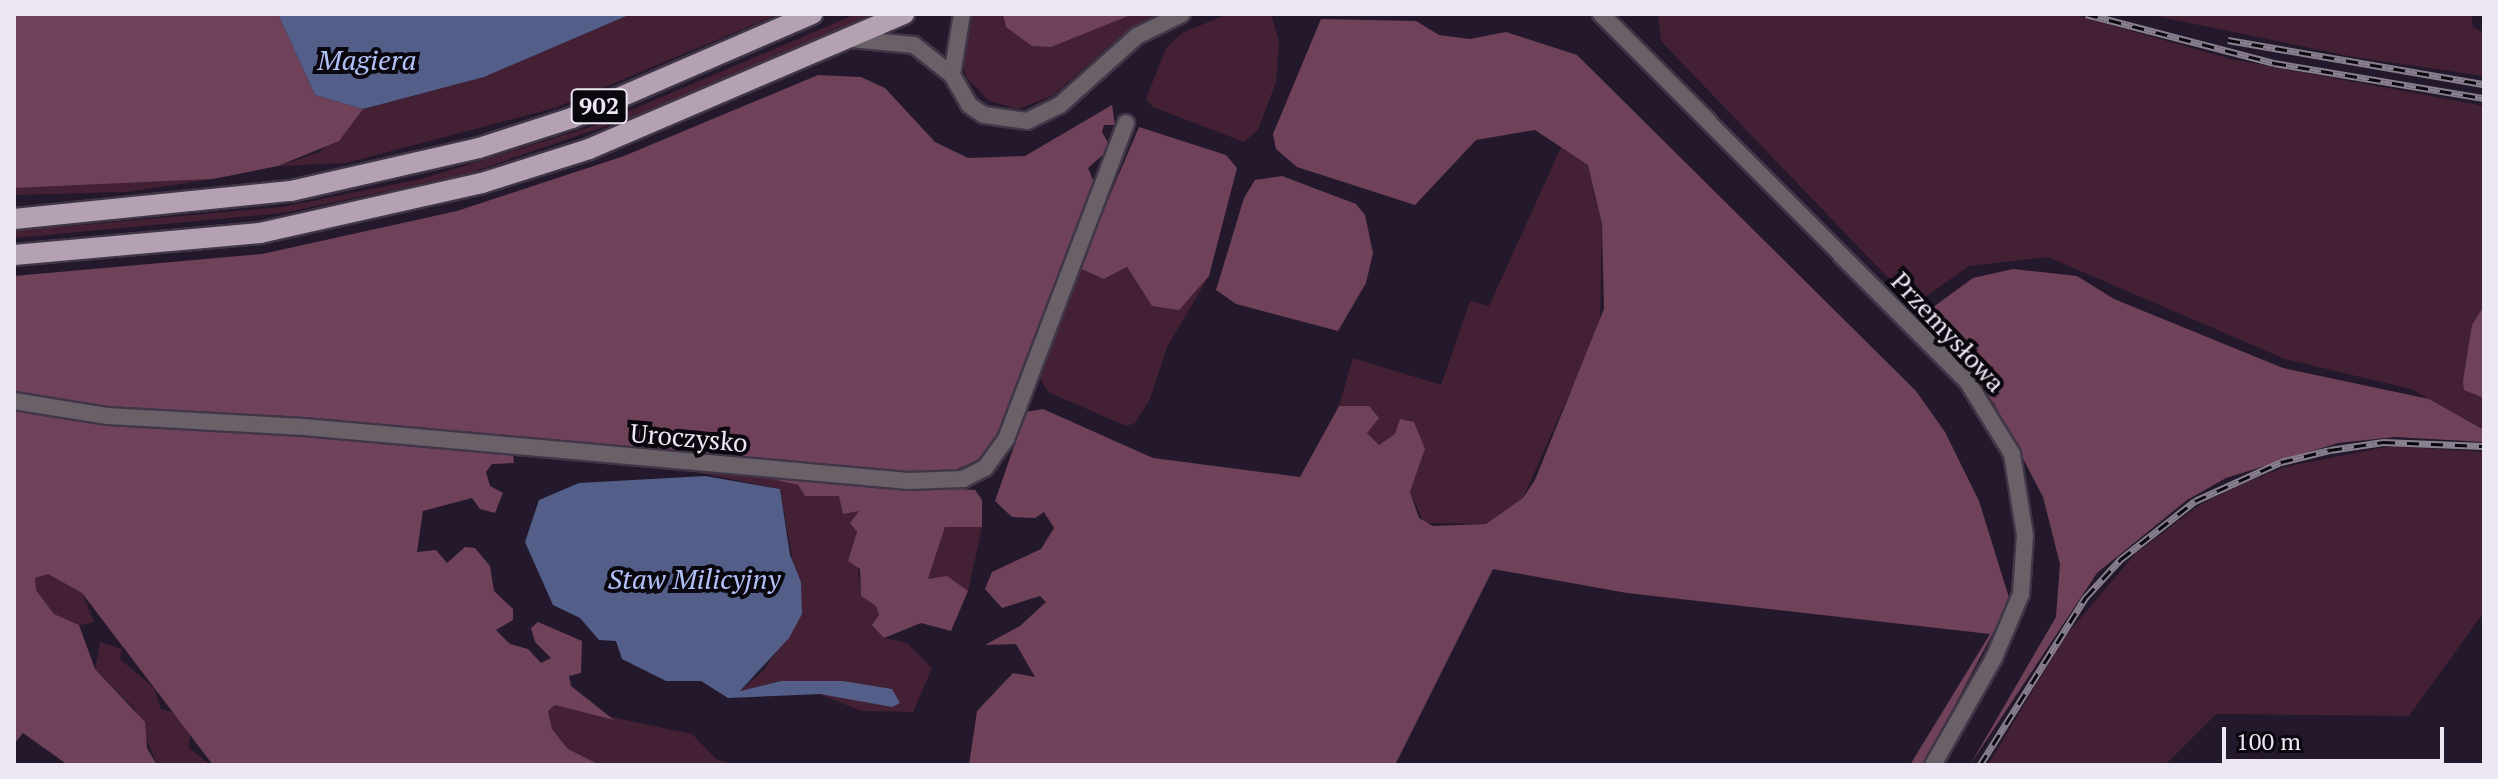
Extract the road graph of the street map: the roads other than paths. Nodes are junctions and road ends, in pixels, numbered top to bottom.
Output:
1 (812, 14) edge
2 (904, 14) edge
3 (962, 14) edge
4 (1182, 14) edge
5 (1601, 14) edge
6 (846, 39) junction
7 (952, 75) junction
8 (1126, 123) dead end
9 (14, 217) edge
10 (120, 248) junction
11 (14, 255) edge
12 (14, 265) edge
13 (14, 401) edge
14 (1933, 765) edge

1 - 9 main road, 902
2 - 6 main road, 902
3 - 7 street
4 - 7 street
5 - 14 street, Przemysłowa
6 - 7 street
6 - 10 main road, 902
8 - 13 street, Uroczysko
10 - 11 main road, 902
10 - 12 main road

